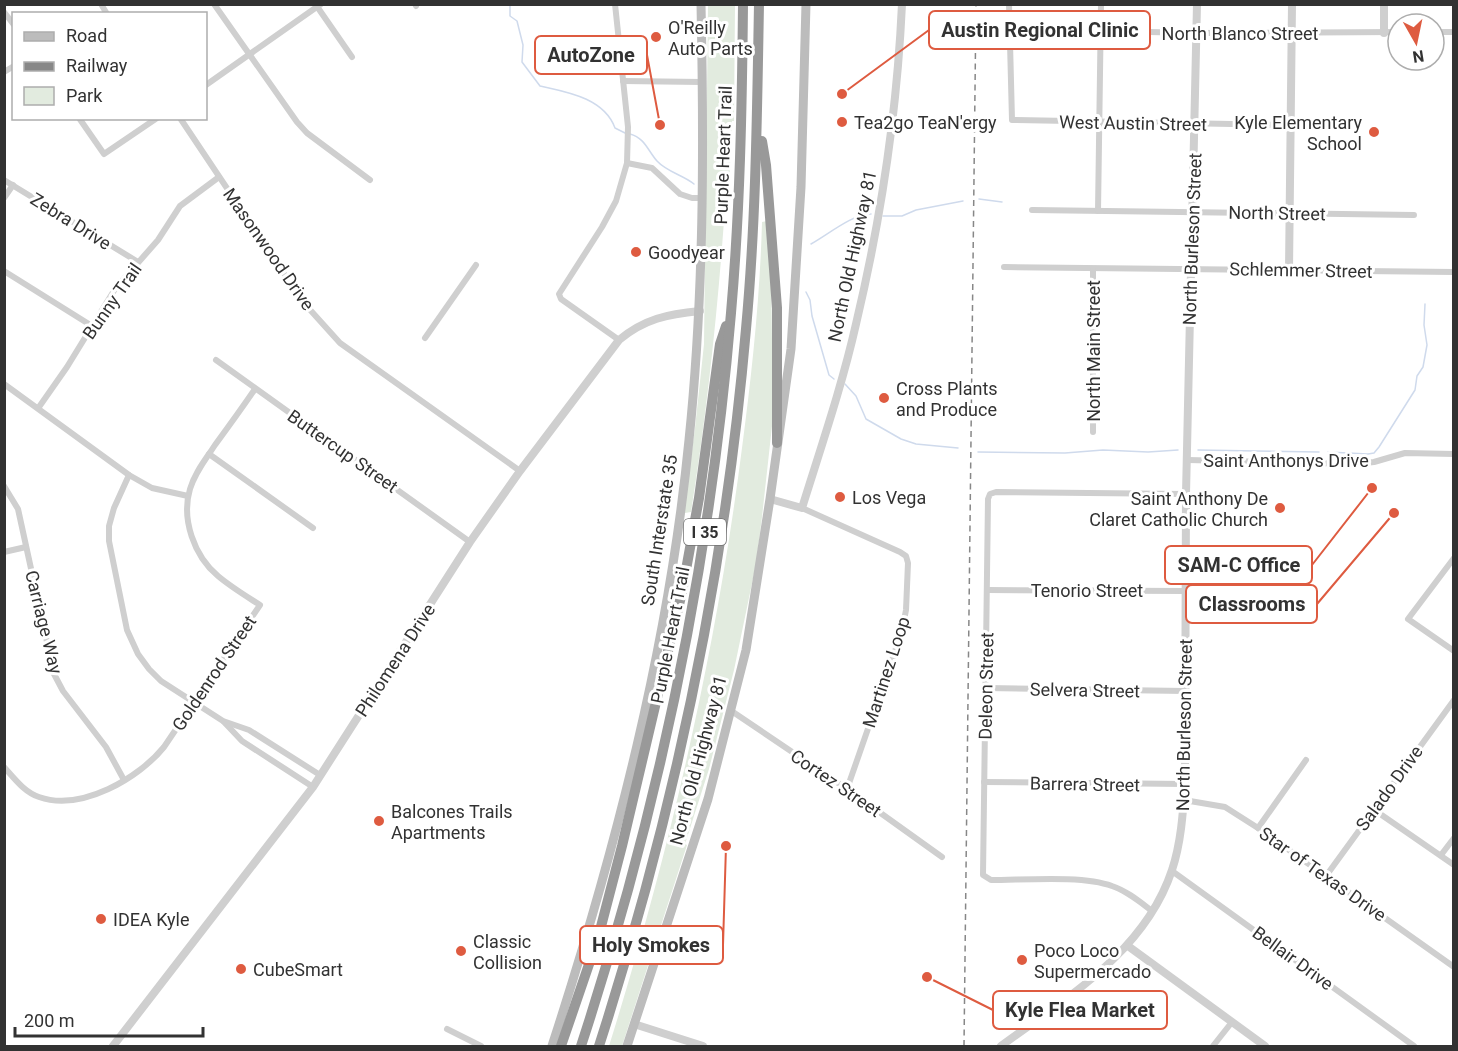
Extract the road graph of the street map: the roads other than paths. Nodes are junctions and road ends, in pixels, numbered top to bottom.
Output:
1 (214, 4) edge
2 (615, 4) edge
3 (701, 4) edge
4 (743, 4) edge
5 (759, 4) edge
6 (806, 4) edge
7 (902, 4) edge
8 (1009, 4) edge
9 (1101, 4) edge
10 (1197, 4) edge
11 (1292, 4) edge
12 (1384, 4) edge
13 (318, 5) edge
14 (1009, 29) junction
15 (1101, 32) junction
16 (1197, 33) junction
17 (1291, 33) junction
18 (1384, 33) joint
19 (250, 55) junction
20 (352, 57) dead end
21 (623, 81) junction
22 (702, 82) junction
23 (207, 84) edge
24 (757, 117) junction
25 (80, 120) edge
26 (154, 120) edge
27 (181, 120) edge
28 (1100, 123) junction
29 (1195, 124) junction
30 (1290, 125) junction
31 (627, 162) junction
32 (219, 177) junction
33 (4, 180) edge
34 (369, 180) dead end
35 (13, 185) junction
36 (4, 198) edge
37 (703, 198) junction
38 (1032, 210) dead end
39 (1098, 211) junction
40 (1192, 211) junction
41 (1289, 214) junction
42 (1414, 215) dead end
43 (138, 262) junction
44 (476, 265) dead end
45 (1004, 267) dead end
46 (1191, 269) junction
47 (1093, 270) junction
48 (1289, 270) junction
49 (4, 271) edge
50 (1454, 272) edge
51 (700, 311) junction
52 (731, 312) junction
53 (92, 326) junction
54 (425, 338) dead end
55 (619, 340) junction
56 (216, 360) dead end
57 (4, 384) edge
58 (255, 389) junction
59 (39, 407) junction
60 (1093, 432) dead end
61 (777, 443) junction
62 (209, 454) junction
63 (1454, 454) edge
64 (1188, 460) junction
65 (520, 471) junction
66 (129, 475) junction
67 (4, 486) edge
68 (1186, 494) junction
69 (188, 496) junction
70 (770, 499) junction
71 (802, 508) junction
72 (313, 528) dead end
73 (470, 542) junction
74 (26, 547) junction
75 (4, 552) edge
76 (1454, 558) edge
77 (988, 590) junction
78 (1186, 591) junction
79 (1454, 651) edge
80 (986, 688) junction
81 (1185, 691) junction
82 (1454, 700) edge
83 (195, 702) junction
84 (730, 710) junction
85 (224, 721) junction
86 (272, 745) junction
87 (265, 756) junction
88 (1306, 760) dead end
89 (4, 767) edge
90 (320, 775) junction
91 (124, 780) junction
92 (984, 782) junction
93 (1185, 784) junction
94 (313, 787) junction
95 (847, 789) junction
96 (1184, 800) junction
97 (1373, 809) junction
98 (1258, 828) junction
99 (1454, 838) edge
100 (1441, 855) junction
101 (942, 857) dead end
102 (1454, 865) edge
103 (1172, 871) junction
104 (1326, 876) junction
105 (1152, 911) junction
106 (1128, 946) junction
107 (1454, 967) edge
108 (1232, 1022) junction
109 (634, 1024) junction
110 (447, 1029) dead end
111 (114, 1047) edge
112 (481, 1047) edge
113 (552, 1047) edge
114 (561, 1047) edge
115 (581, 1047) edge
116 (599, 1047) edge
117 (627, 1047) edge
118 (703, 1047) edge
119 (1001, 1047) edge
120 (1213, 1047) edge
121 (1265, 1047) edge
122 (1414, 1047) edge

1 - 19 street
2 - 21 street
3 - 22 main road, South Interstate 35
4 - 52 highway, Purple Heart Trail / I 35
5 - 24 highway, Purple Heart Trail / I 35
6 - 61 main road
7 - 71 street, North Old Highway 81
8 - 14 street
9 - 15 street
10 - 16 street, North Burleson Street
11 - 17 street
12 - 18 street
13 - 19 street
13 - 20 street
14 - 15 street, North Blanco Street
14 - 28 street, West Austin Street
15 - 16 street, North Blanco Street
15 - 28 street
16 - 17 street, North Blanco Street
16 - 29 street, North Burleson Street
17 - 18 street, North Blanco Street
17 - 30 street
19 - 23 street
19 - 34 street
21 - 22 street
21 - 31 street
22 - 37 main road, South Interstate 35
24 - 61 highway
24 - 116 highway, Purple Heart Trail / I 35
25 - 26 street
27 - 32 street, Masonwood Drive
28 - 29 street, West Austin Street
28 - 39 street
29 - 30 street, West Austin Street
29 - 40 street, North Burleson Street
30 - 41 street
31 - 37 street
31 - 55 street
32 - 43 street, Bunny Trail
32 - 65 street, Masonwood Drive
33 - 35 street, Zebra Drive
35 - 36 street
35 - 43 street, Zebra Drive
37 - 51 main road, South Interstate 35
38 - 39 street, North Street
39 - 40 street, North Street
40 - 41 street, North Street
40 - 46 street, North Burleson Street
41 - 42 street, North Street
41 - 48 street
43 - 53 street, Bunny Trail
44 - 54 street
45 - 47 street, Schlemmer Street
46 - 47 street, Schlemmer Street
46 - 48 street, Schlemmer Street
46 - 64 street, North Burleson Street
47 - 60 street, North Main Street
48 - 50 street, Schlemmer Street
49 - 53 street
51 - 55 street, Philomena Drive
51 - 113 main road, South Interstate 35
52 - 114 highway
52 - 115 highway, Purple Heart Trail / I 35
53 - 59 street, Bunny Trail
55 - 65 street, Philomena Drive
56 - 58 street, Buttercup Street
57 - 59 street
58 - 62 street, Goldenrod Street
58 - 73 street, Buttercup Street
59 - 66 street
61 - 70 main road
62 - 69 street, Goldenrod Street
62 - 72 street
63 - 64 street, Saint Anthonys Drive
64 - 68 street, North Burleson Street
65 - 73 street, Philomena Drive
66 - 69 street
66 - 83 street
67 - 74 street, Carriage Way
68 - 77 street, Deleon Street
68 - 78 street, North Burleson Street
69 - 83 street, Goldenrod Street
70 - 71 street, Martinez Loop
70 - 84 main road, North Old Highway 81
71 - 95 street, Martinez Loop
73 - 90 street, Philomena Drive
74 - 75 street
74 - 91 street, Carriage Way
76 - 79 street
77 - 78 street, Tenorio Street
77 - 80 street, Deleon Street
78 - 81 street, North Burleson Street
80 - 81 street, Selvera Street
80 - 92 street, Deleon Street
81 - 93 street, North Burleson Street
82 - 97 street, Salado Drive
83 - 85 street
83 - 91 street, Goldenrod Street
84 - 95 street, Cortez Street
84 - 109 main road, North Old Highway 81
85 - 86 street
85 - 87 street
86 - 87 street
86 - 90 street
87 - 94 street
88 - 98 street
89 - 91 street, Goldenrod Street
90 - 94 street, Philomena Drive
92 - 93 street, Barrera Street
92 - 105 street, Deleon Street
93 - 96 street, North Burleson Street
94 - 111 street, Philomena Drive
95 - 101 street, Cortez Street
96 - 98 street, Star of Texas Drive
96 - 103 street, North Burleson Street
97 - 100 street
97 - 104 street, Salado Drive
98 - 104 street, Star of Texas Drive
99 - 100 street
100 - 102 street
103 - 105 street, North Burleson Street
103 - 122 street, Bellair Drive
104 - 107 street, Star of Texas Drive
105 - 106 street, North Burleson Street
106 - 108 street
106 - 119 street, North Burleson Street
108 - 120 street
108 - 121 street
109 - 117 main road
109 - 118 street
110 - 112 street

